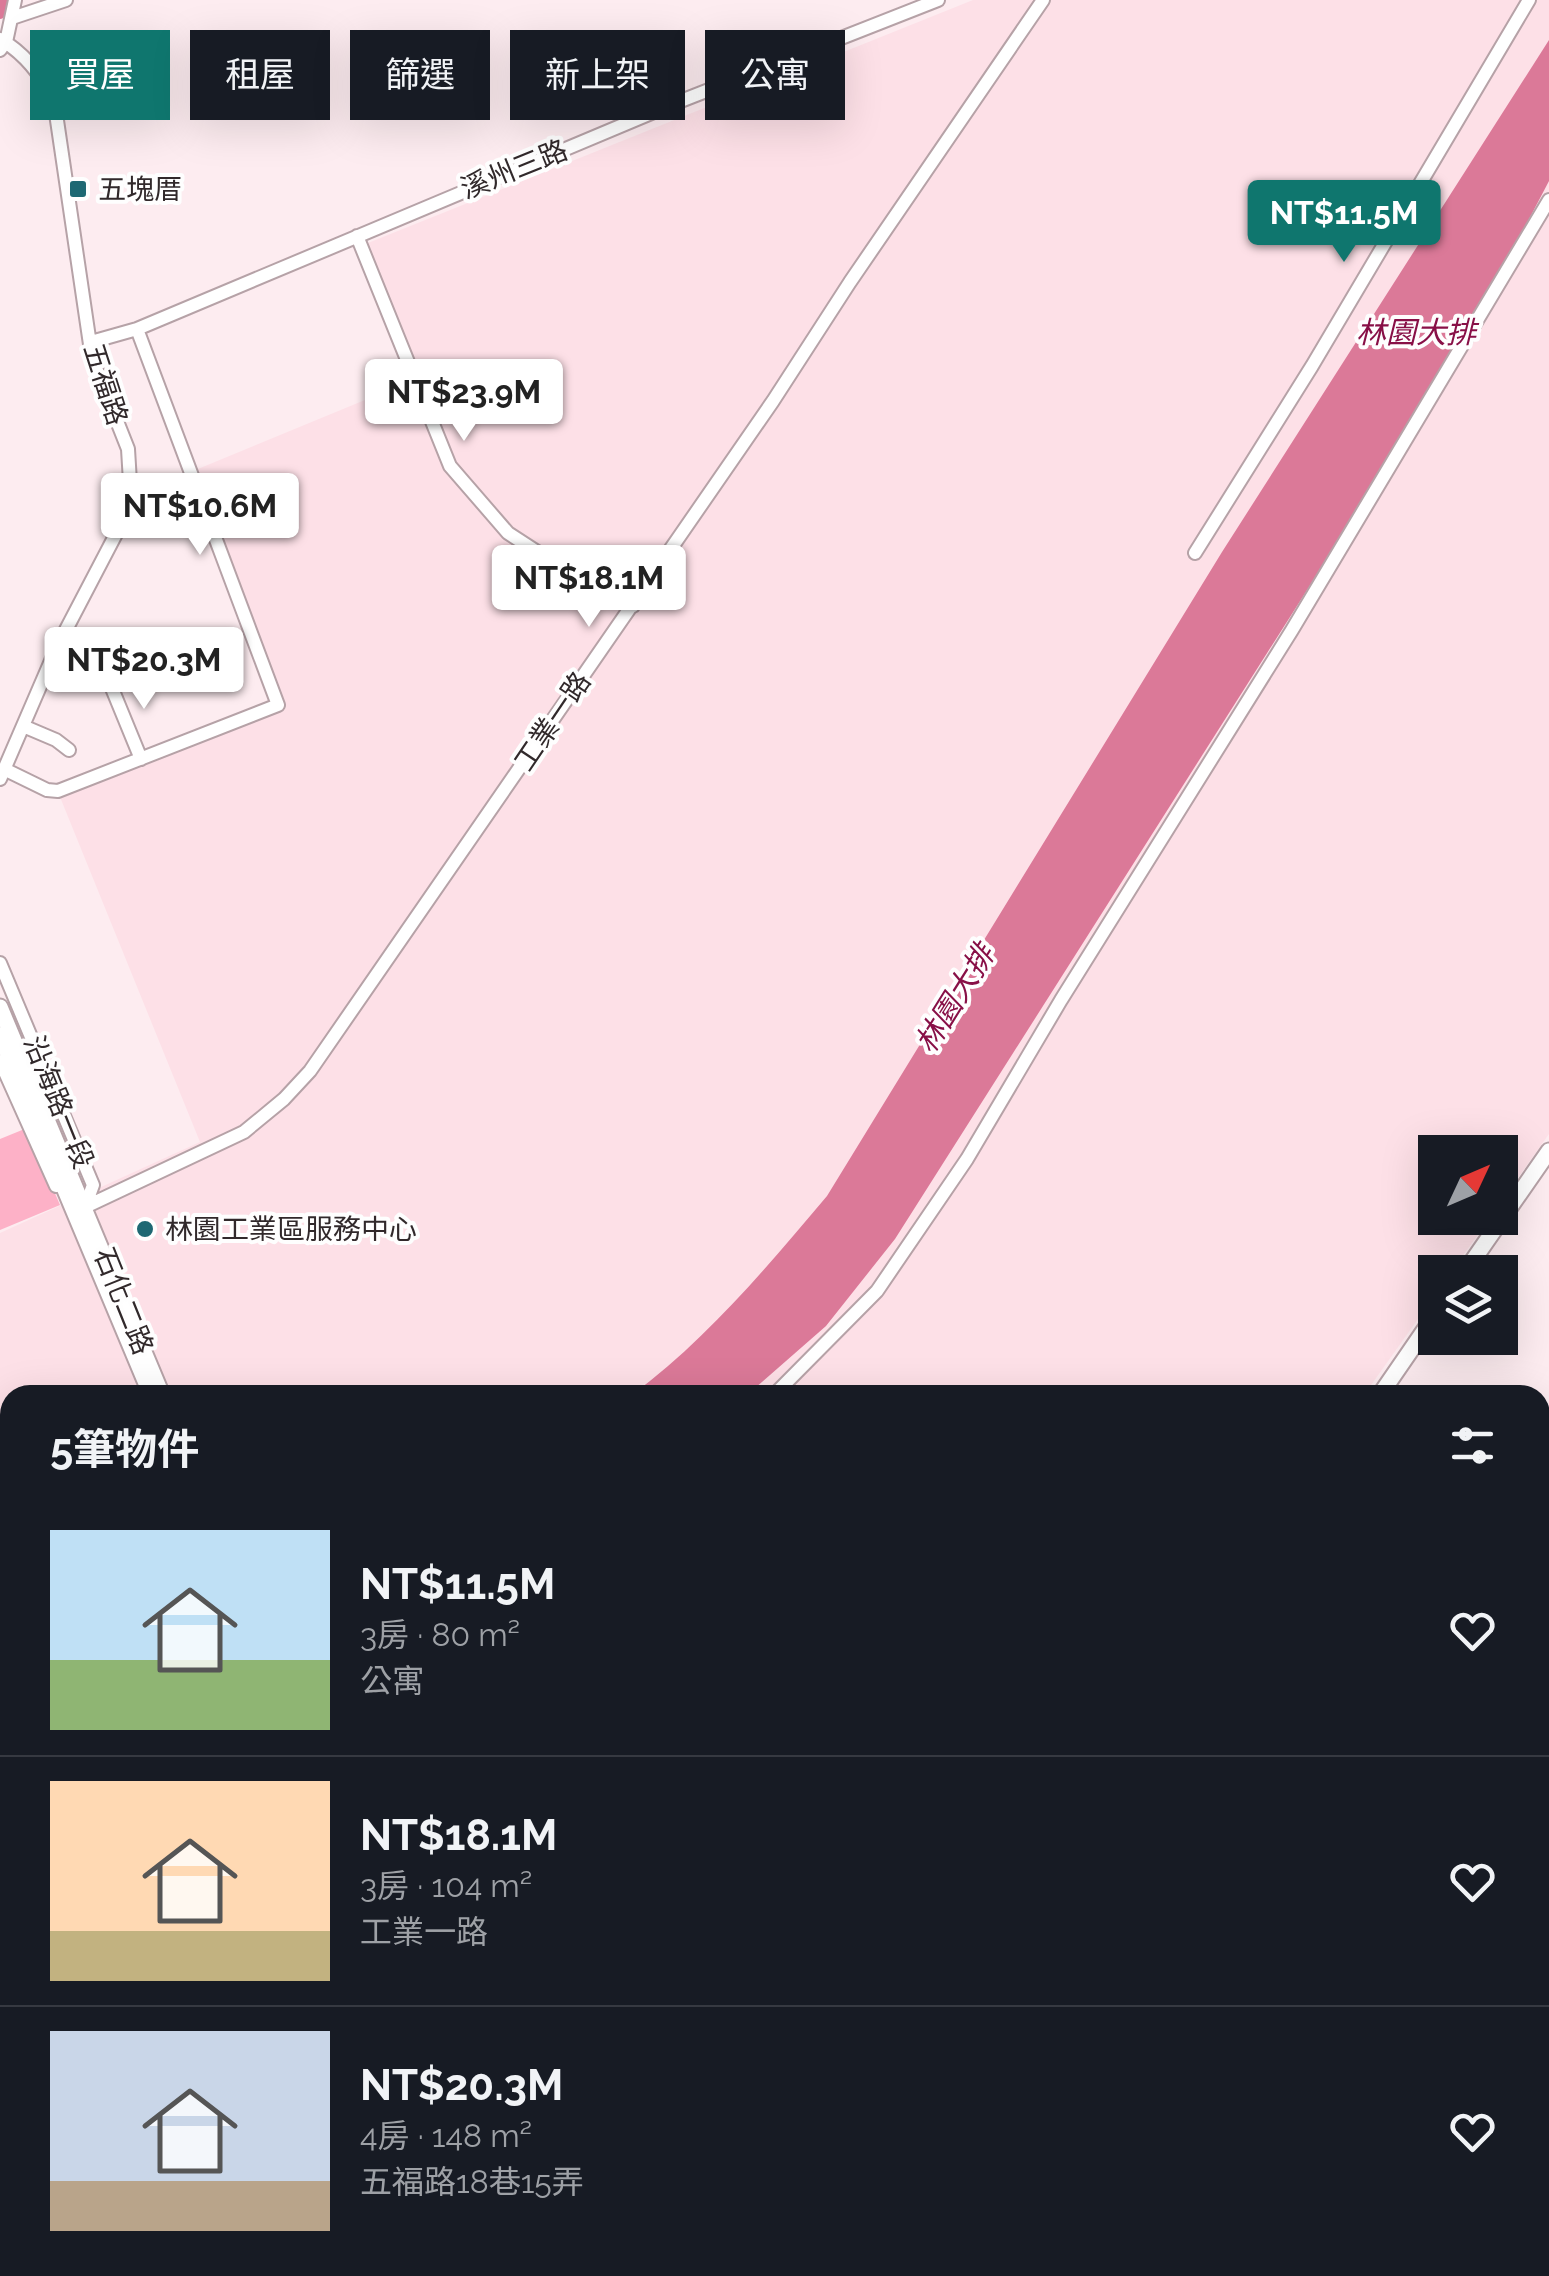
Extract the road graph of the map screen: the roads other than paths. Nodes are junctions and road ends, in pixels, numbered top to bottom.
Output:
1 (16, 0) edge
2 (66, 0) edge
3 (938, 0) edge
4 (1043, 0) edge
5 (1529, 0) edge
6 (12, 18) junction
7 (3, 43) edge
8 (1549, 200) edge
9 (357, 236) junction
10 (137, 329) junction
11 (91, 342) junction
12 (1195, 553) dead end
13 (632, 606) junction
14 (108, 682) dead end
15 (23, 726) junction
16 (69, 750) dead end
17 (141, 760) junction
18 (2, 774) edge
19 (0, 963) edge
20 (0, 1007) edge
21 (0, 1035) edge
22 (0, 1060) edge
23 (1549, 1152) edge
24 (80, 1210) junction
25 (1477, 1255) edge
26 (1418, 1340) edge
27 (147, 1385) edge
28 (158, 1385) edge
29 (784, 1385) edge
30 (1387, 1385) edge

1 - 6 street
2 - 6 street
3 - 9 street, 溪州三路
4 - 13 street, 工業一路
5 - 12 street
6 - 7 street
7 - 11 street, 五福路
8 - 29 street
9 - 10 street, 溪州三路
9 - 13 street
10 - 11 street, 溪州三路
10 - 17 street
11 - 15 street, 五福路
13 - 24 street, 工業一路
14 - 17 street
15 - 16 street
15 - 18 street, 五福路
17 - 18 street
19 - 24 street, 沿海路一段
20 - 24 main road, 沿海路一段
21 - 24 main road, 沿海路一段
22 - 24 street, 沿海路一段
23 - 25 main road
24 - 27 main road, 石化二路
24 - 28 main road, 石化二路
26 - 30 main road

